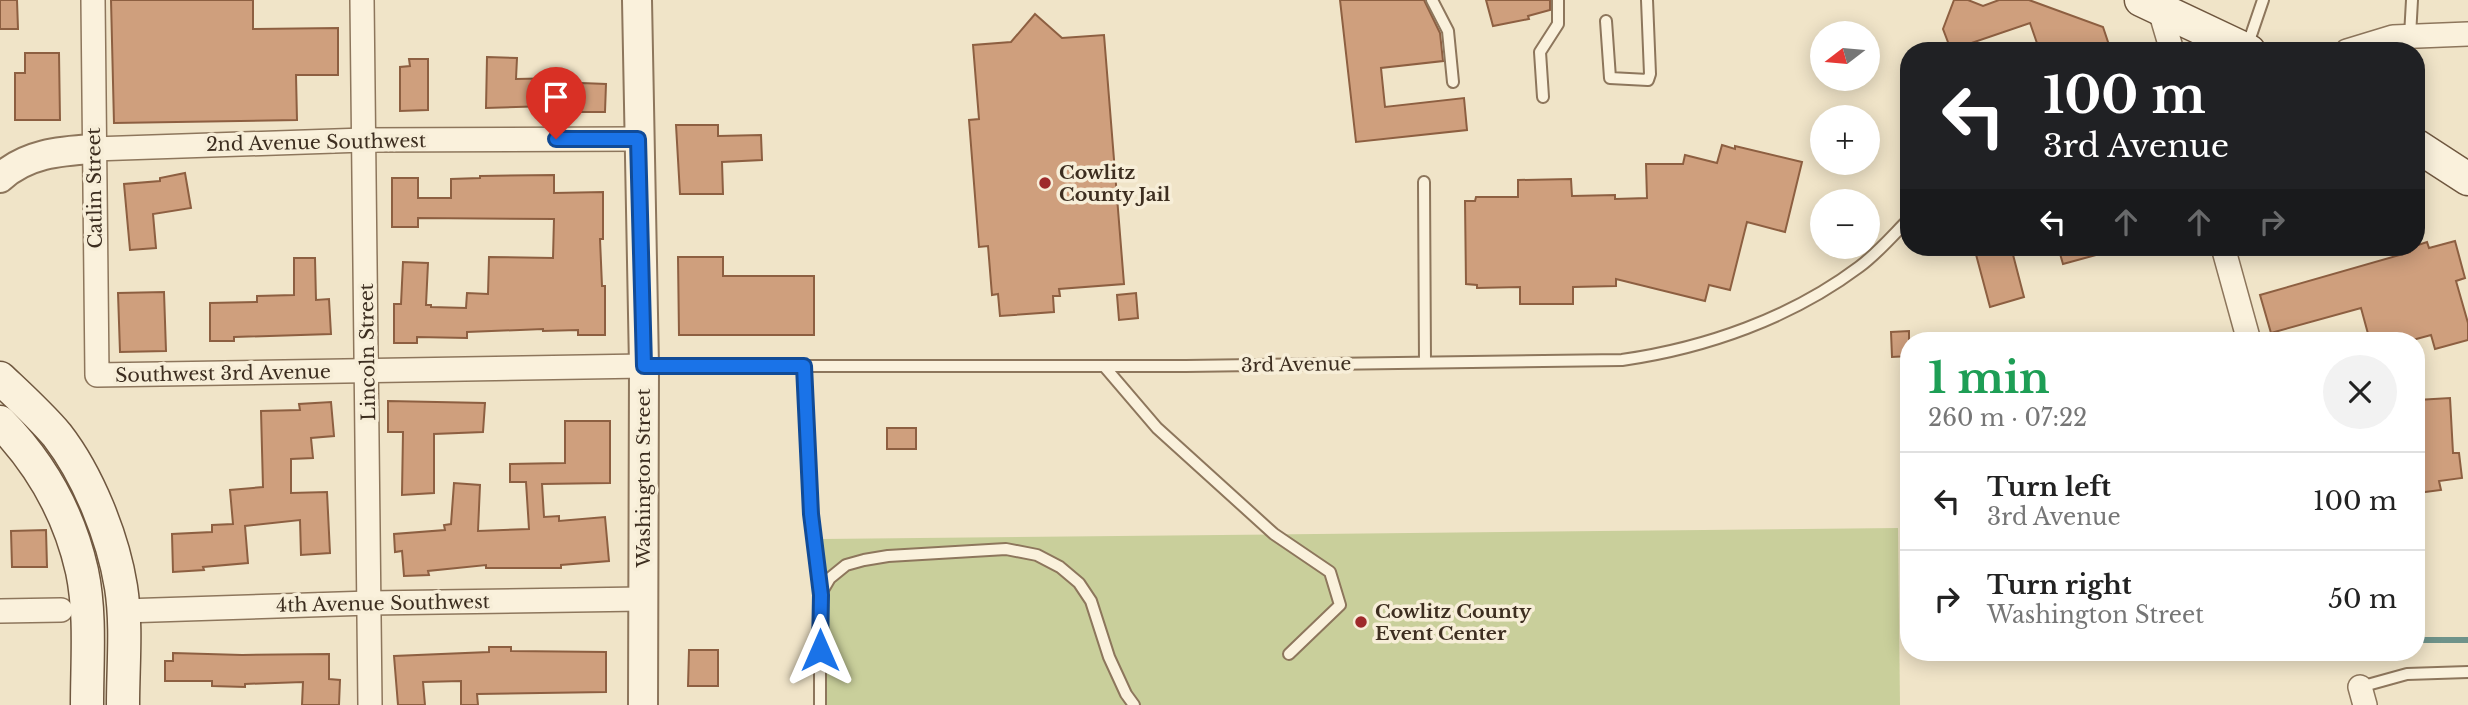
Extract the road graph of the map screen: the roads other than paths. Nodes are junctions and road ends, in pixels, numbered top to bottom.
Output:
1 (93, 0) edge
2 (362, 0) edge
3 (637, 0) edge
4 (1432, 0) edge
5 (1558, 0) edge
6 (1647, 0) edge
7 (2263, 0) edge
8 (2412, 0) edge
9 (2152, 2) edge
10 (1606, 21) dead end
11 (2468, 34) edge
12 (2410, 36) junction
13 (2168, 42) edge
14 (2231, 42) edge
15 (2250, 42) edge
16 (2377, 42) edge
17 (1453, 82) dead end
18 (1543, 97) dead end
19 (638, 139) junction
20 (364, 140) junction
21 (93, 149) junction
22 (2425, 151) edge
23 (0, 178) edge
24 (2468, 179) edge
25 (1424, 182) dead end
26 (1900, 228) edge
27 (2225, 256) edge
28 (2247, 332) edge
29 (1425, 362) junction
30 (644, 366) junction
31 (804, 366) junction
32 (1104, 366) junction
33 (368, 370) junction
34 (97, 375) joint
35 (0, 378) edge
36 (0, 422) edge
37 (821, 595) junction
38 (642, 598) junction
39 (370, 603) junction
40 (61, 610) dead end
41 (0, 611) edge
42 (123, 611) junction
43 (1289, 654) dead end
44 (2468, 672) edge
45 (2363, 696) edge
46 (88, 705) edge
47 (123, 705) edge
48 (370, 705) edge
49 (643, 705) edge
50 (820, 705) edge
51 (1134, 705) edge

1 - 21 street, Catlin Street
2 - 20 street, Lincoln Street
3 - 19 street, Washington Street
4 - 17 lane
5 - 18 lane
6 - 10 lane
7 - 15 lane
8 - 12 lane
9 - 13 street
9 - 14 main road
11 - 12 street
12 - 16 street
19 - 20 street, 2nd Avenue Southwest
19 - 30 street, Washington Street
20 - 21 street, 2nd Avenue Southwest
20 - 33 street, Lincoln Street
21 - 23 street, 2nd Avenue Southwest
21 - 34 street, Catlin Street
22 - 24 main road
25 - 29 lane
26 - 29 lane, 3rd Avenue
27 - 28 street
29 - 32 lane, 3rd Avenue
30 - 31 lane, 3rd Avenue
30 - 33 street, Southwest 3rd Avenue
30 - 38 street, Washington Street
31 - 32 lane, 3rd Avenue
31 - 37 lane
32 - 43 lane
33 - 34 street, Southwest 3rd Avenue
33 - 39 street, Lincoln Street
35 - 42 main road
36 - 46 main road
37 - 50 lane
37 - 51 lane
38 - 39 street, 4th Avenue Southwest
38 - 49 street, Washington Street
39 - 42 street, 4th Avenue Southwest
39 - 48 street, Lincoln Street
40 - 41 street
42 - 47 main road
44 - 45 lane

